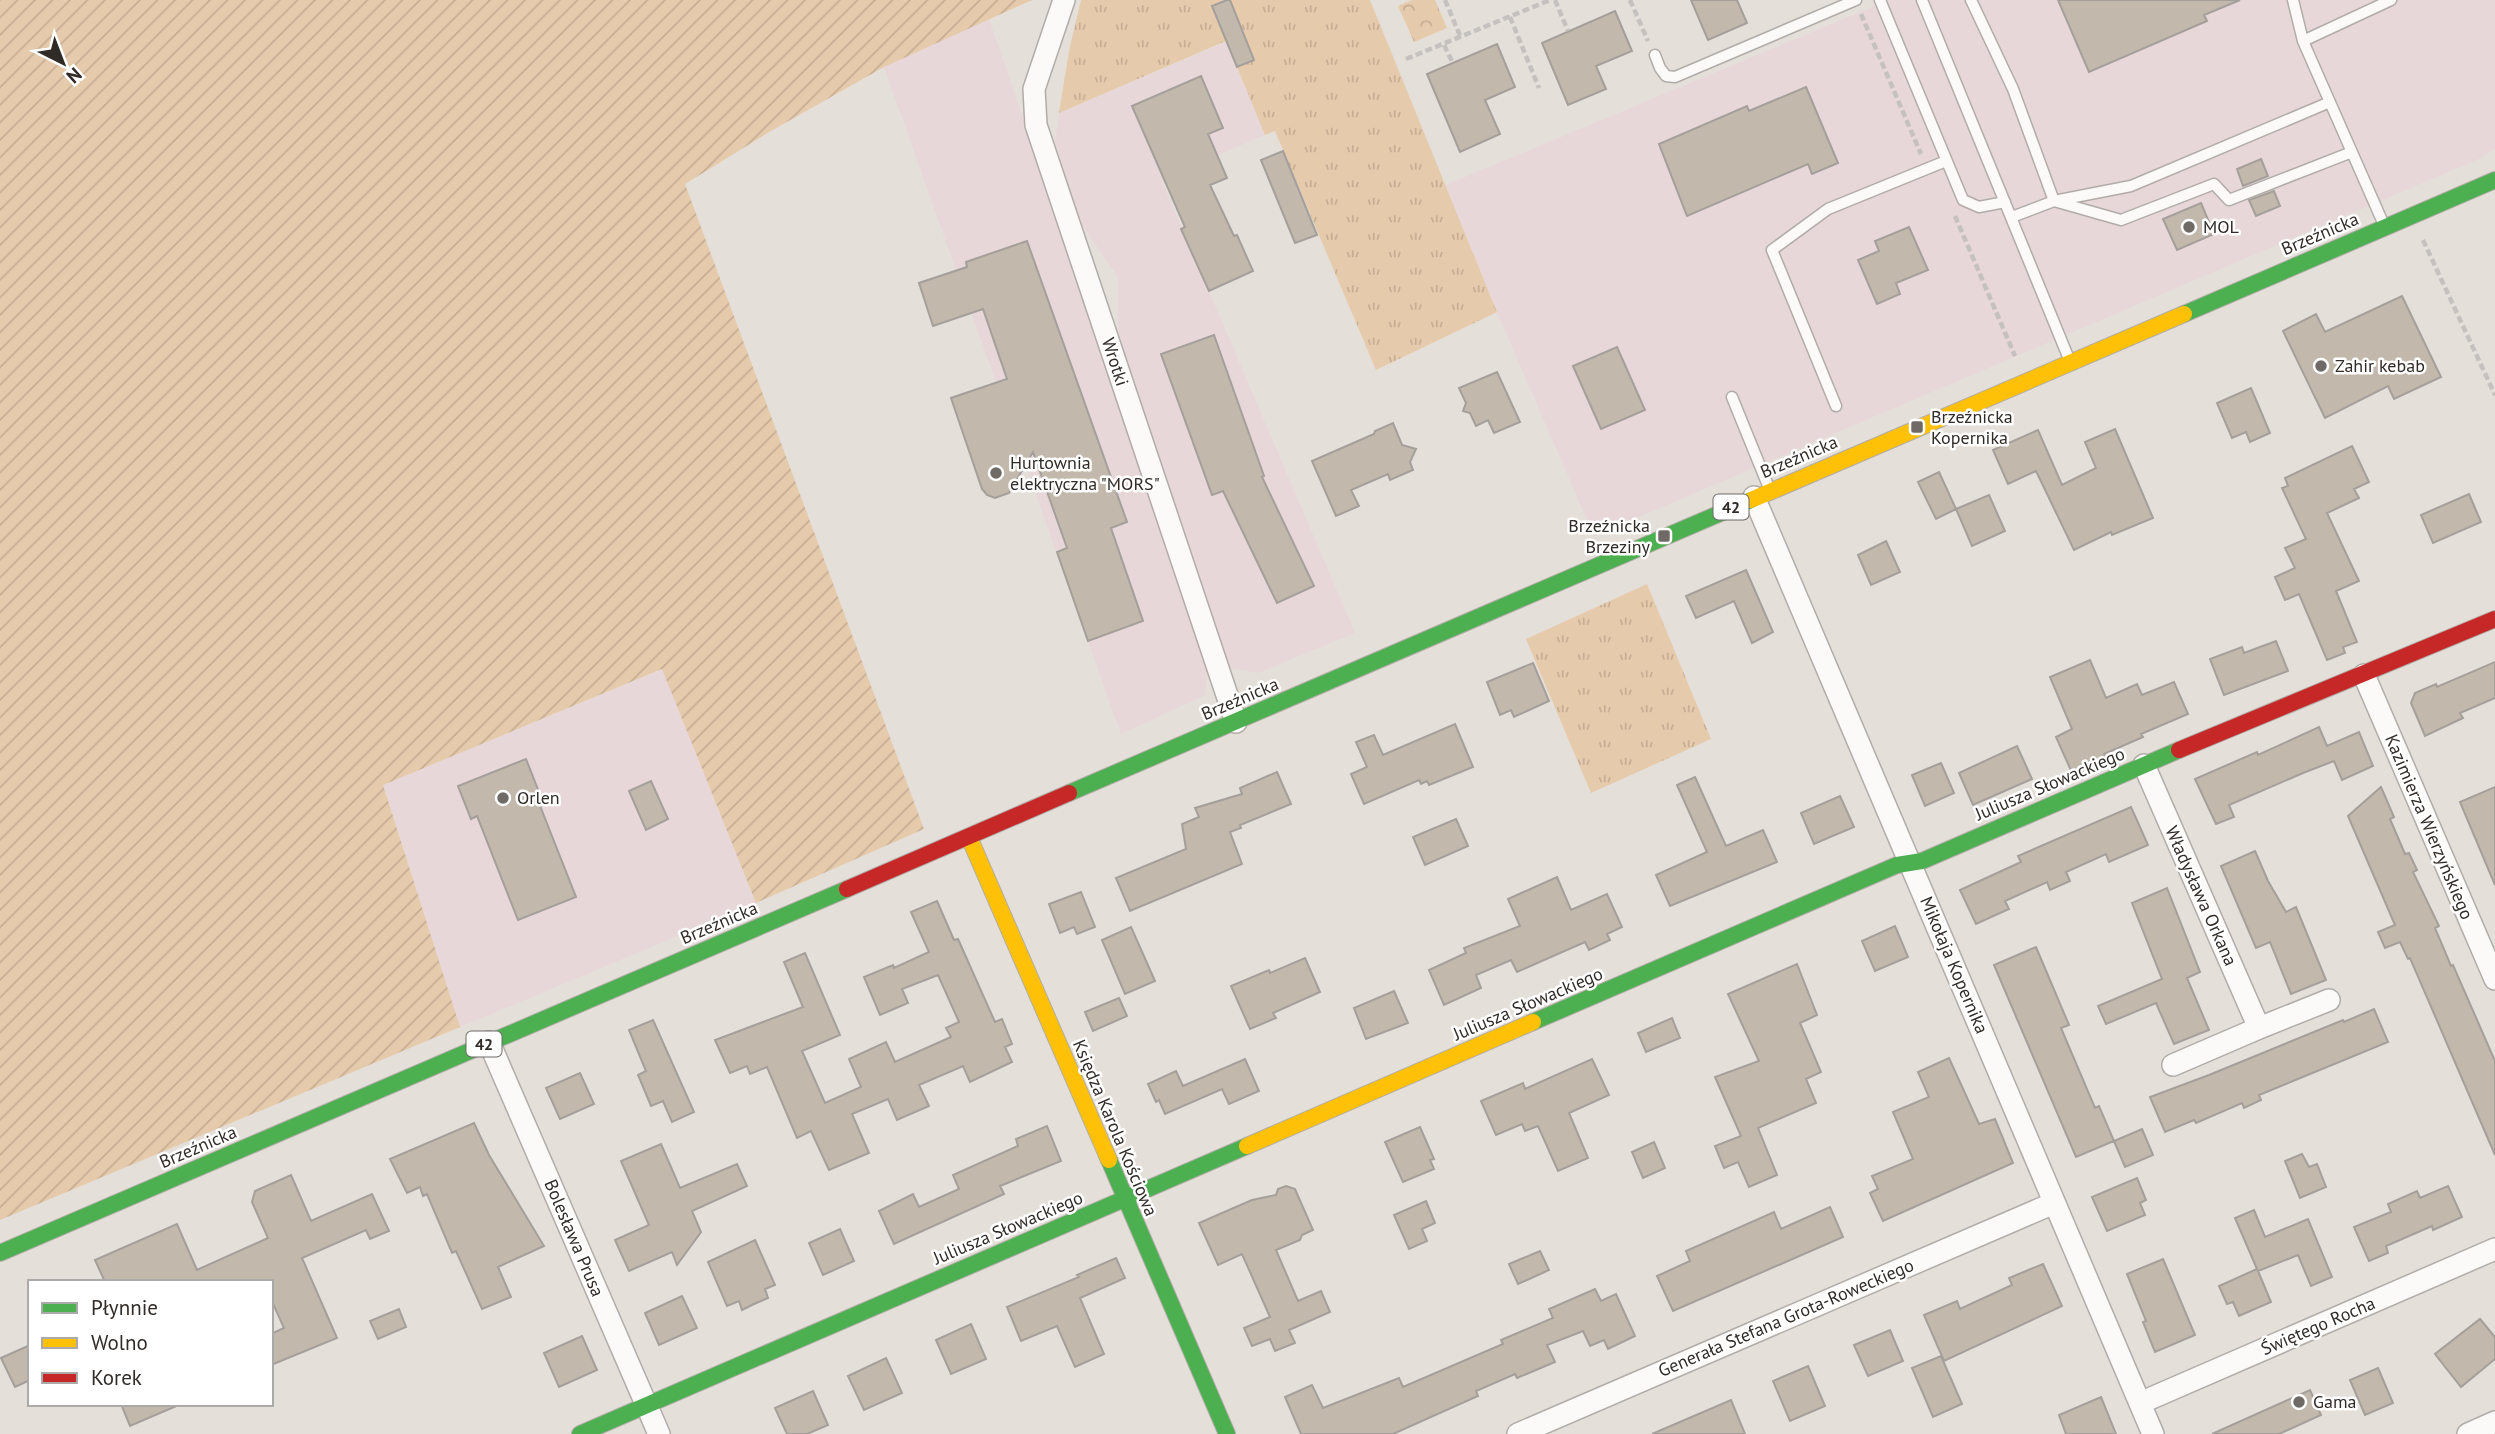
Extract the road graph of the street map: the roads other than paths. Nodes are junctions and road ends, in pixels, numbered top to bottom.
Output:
1 (1064, 0) edge
2 (1856, 0) edge
3 (1880, 0) edge
4 (1922, 0) edge
5 (1971, 0) edge
6 (2293, 0) edge
7 (2391, 0) edge
8 (2303, 41) junction
9 (1655, 55) road end
10 (2330, 102) junction
11 (2352, 152) junction
12 (1947, 162) junction
13 (2495, 180) edge
14 (2054, 201) junction
15 (2005, 202) junction
16 (2012, 217) junction
17 (2385, 228) junction
18 (2070, 362) junction
19 (1732, 397) dead end
20 (1836, 406) dead end
21 (1762, 494) junction
22 (2495, 619) edge
23 (2364, 675) junction
24 (1236, 722) junction
25 (2144, 765) junction
26 (969, 837) junction
27 (1911, 862) junction
28 (2495, 979) edge
29 (2329, 1000) dead end
30 (2259, 1028) junction
31 (489, 1042) junction
32 (2173, 1065) dead end
33 (1125, 1199) junction
34 (2054, 1203) junction
35 (2495, 1249) edge
36 (0, 1253) edge
37 (2140, 1403) junction
38 (647, 1405) junction
39 (2495, 1422) edge
40 (580, 1434) edge
41 (659, 1434) edge
42 (1227, 1434) edge
43 (1518, 1434) edge
44 (2153, 1434) edge
45 (2468, 1434) edge

1 - 24 street, Wrotki
2 - 9 lane
3 - 12 lane
4 - 15 lane
5 - 14 lane
6 - 8 lane
7 - 8 lane
8 - 10 lane
10 - 11 lane
10 - 14 lane
11 - 14 lane
11 - 17 lane
12 - 15 lane
12 - 20 lane
13 - 17 street, Brzeźnicka / 42
14 - 16 lane
15 - 16 lane
16 - 18 lane
17 - 18 street, Brzeźnicka / 42
18 - 21 street, Brzeźnicka / 42
19 - 21 lane
21 - 24 street, Brzeźnicka / 42
21 - 27 street, Mikołaja Kopernika
22 - 23 street, Juliusza Słowackiego
23 - 25 street, Juliusza Słowackiego
23 - 28 street, Kazimierza Wierzyńskiego
24 - 26 street, Brzeźnicka / 42
25 - 27 street, Juliusza Słowackiego
25 - 30 street, Władysława Orkana
26 - 31 street, Brzeźnicka / 42
26 - 33 street, Księdza Karola Kościowa
27 - 33 street, Juliusza Słowackiego
27 - 34 street, Mikołaja Kopernika
29 - 30 street
30 - 32 street
31 - 36 street, Brzeźnicka / 42
31 - 38 street, Bolesława Prusa
33 - 38 street, Juliusza Słowackiego
33 - 42 street, Księdza Karola Kościowa
34 - 37 street, Mikołaja Kopernika
34 - 43 street, Generała Stefana Grota-Roweckiego
35 - 37 street, Świętego Rocha
37 - 44 street, Mikołaja Kopernika
38 - 40 street, Juliusza Słowackiego
38 - 41 street, Bolesława Prusa
39 - 45 street

